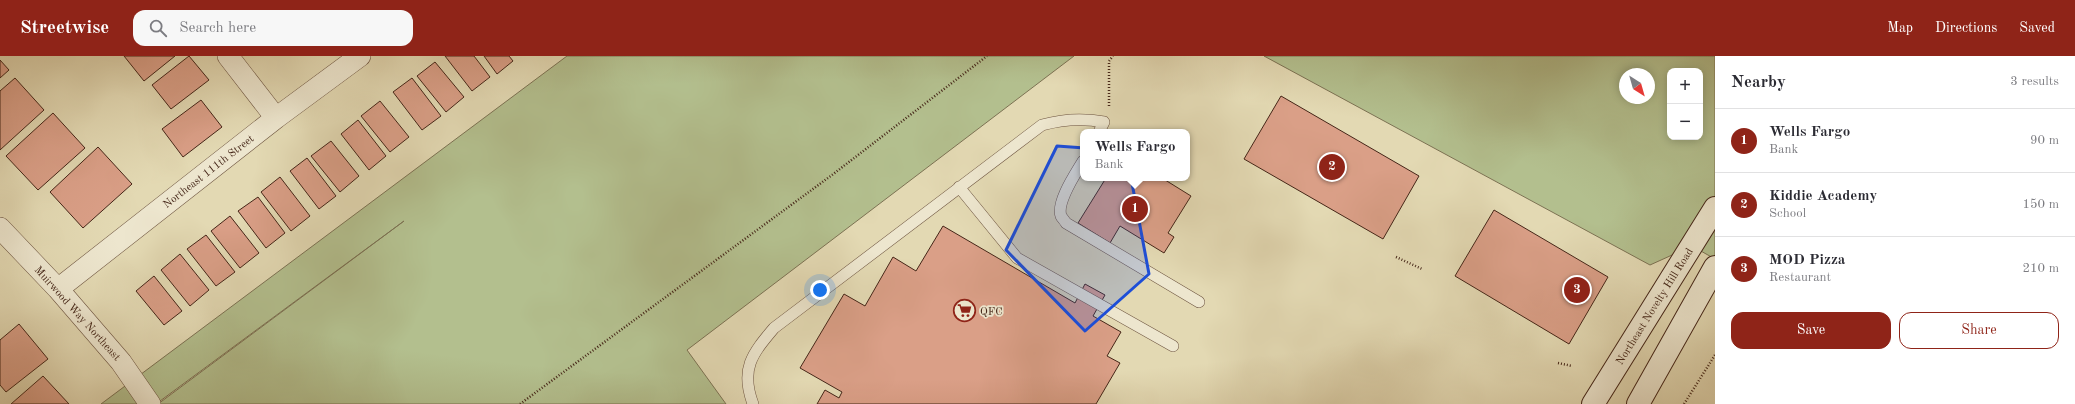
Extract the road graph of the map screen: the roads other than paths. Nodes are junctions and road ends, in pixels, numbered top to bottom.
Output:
1 (228, 56) edge
2 (360, 56) edge
3 (276, 118) junction
4 (1100, 129) edge
5 (1080, 167) edge
6 (959, 187) junction
7 (1715, 208) edge
8 (0, 228) edge
9 (1715, 267) edge
10 (58, 289) junction
11 (1199, 302) dead end
12 (1173, 346) dead end
13 (150, 404) edge
14 (753, 404) edge
15 (1593, 404) edge
16 (1638, 404) edge

1 - 3 street
2 - 3 street, Northeast 111th Street
3 - 10 street, Northeast 111th Street
4 - 6 lane
5 - 11 lane
6 - 12 lane
6 - 14 lane
7 - 15 main road, Northeast Novelty Hill Road
8 - 10 street, Muirwood Way Northeast
9 - 16 main road
10 - 13 street, Muirwood Way Northeast

